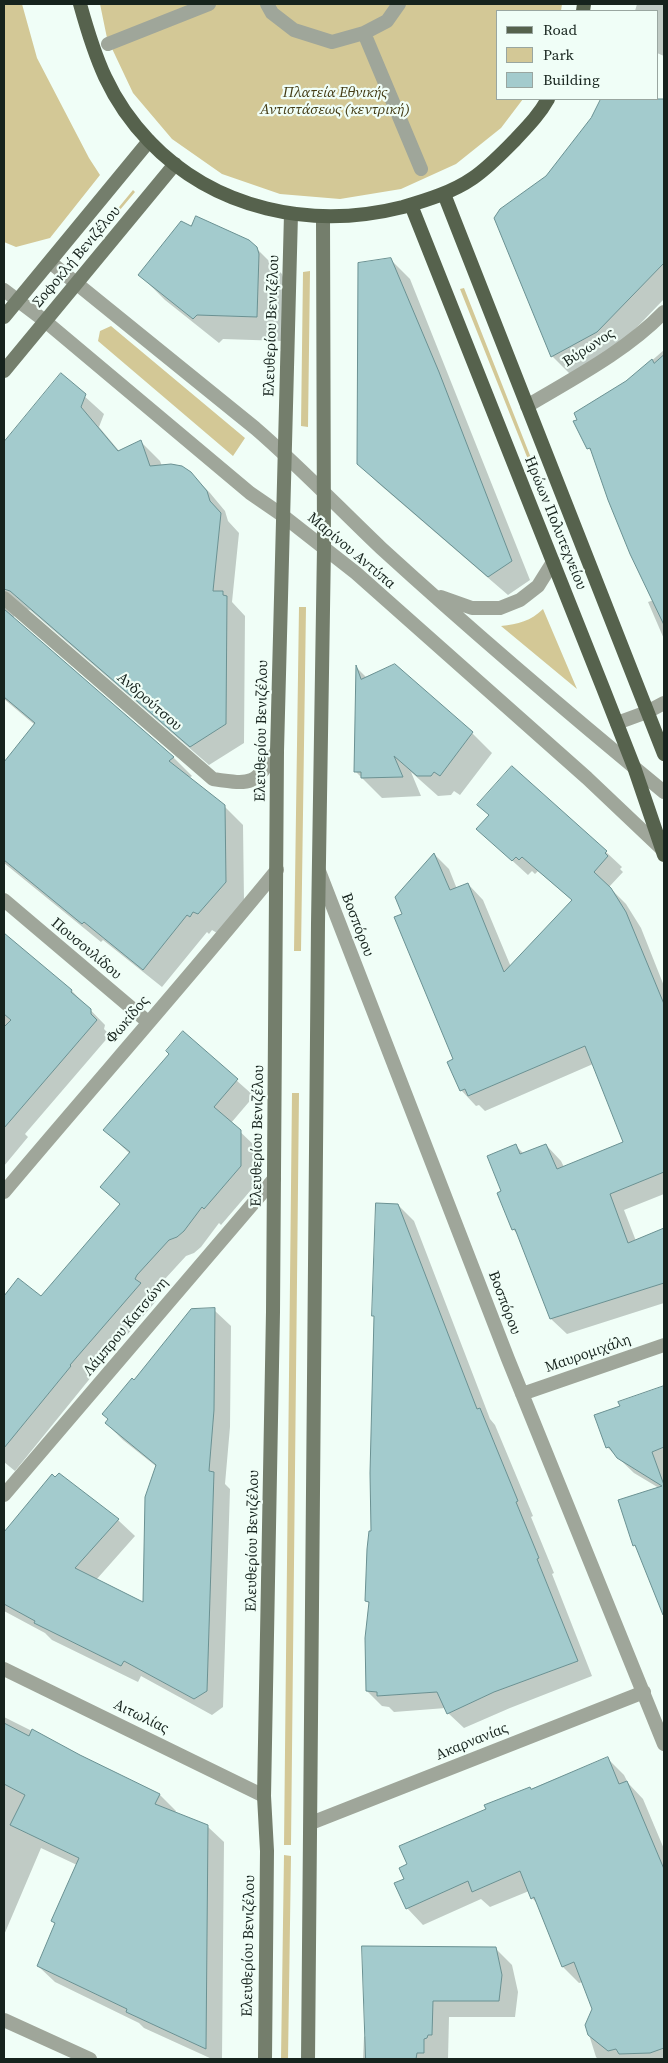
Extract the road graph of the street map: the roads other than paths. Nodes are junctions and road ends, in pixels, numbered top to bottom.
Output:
1 (80, 4) edge
2 (209, 4) edge
3 (267, 4) edge
4 (399, 4) edge
5 (364, 34) junction
6 (108, 44) dead end
7 (547, 100) edge
8 (149, 141) junction
9 (175, 164) junction
10 (421, 170) dead end
11 (444, 194) junction
12 (411, 205) junction
13 (291, 214) junction
14 (323, 218) junction
15 (50, 262) junction
16 (76, 284) junction
17 (4, 290) edge
18 (18, 301) junction
19 (664, 312) edge
20 (4, 317) edge
21 (45, 321) junction
22 (4, 371) edge
23 (528, 406) junction
24 (284, 454) junction
25 (324, 493) junction
26 (282, 515) junction
27 (324, 547) junction
28 (553, 562) junction
29 (433, 594) junction
30 (4, 598) edge
31 (664, 703) edge
32 (647, 712) junction
33 (617, 723) junction
34 (277, 751) junction
35 (664, 754) edge
36 (634, 767) junction
37 (664, 792) edge
38 (664, 852) edge
39 (277, 870) junction
40 (319, 871) junction
41 (4, 900) edge
42 (148, 1022) junction
43 (274, 1179) junction
44 (4, 1192) edge
45 (664, 1345) edge
46 (522, 1394) junction
47 (4, 1496) edge
48 (4, 1669) edge
49 (644, 1692) junction
50 (664, 1744) edge
51 (264, 1796) junction
52 (311, 1823) junction
53 (4, 2020) edge
54 (90, 2059) edge
55 (265, 2059) edge
56 (308, 2059) edge

1 - 8 main road
2 - 6 street
3 - 5 street
4 - 5 street
5 - 10 street
7 - 11 main road
8 - 9 main road
8 - 15 main road, Σοφοκλή Βενιζέλου
9 - 13 main road
9 - 16 main road, Σοφοκλή Βενιζέλου
11 - 12 main road
11 - 23 main road, Ηρώων Πολυτεχνείου
12 - 14 main road
12 - 28 main road, Ηρώων Πολυτεχνείου
13 - 14 main road
13 - 24 main road, Ελευθερίου Βενιζέλου
14 - 25 main road
15 - 16 street, Μαρίνου Αντύπα
15 - 18 main road, Σοφοκλή Βενιζέλου
16 - 21 main road, Σοφοκλή Βενιζέλου
16 - 24 street, Μαρίνου Αντύπα
17 - 18 street, Μαρίνου Αντύπα
18 - 20 main road, Σοφοκλή Βενιζέλου
18 - 21 street, Μαρίνου Αντύπα
19 - 23 street, Βύρωνος
21 - 22 main road, Σοφοκλή Βενιζέλου
21 - 26 street, Μαρίνου Αντύπα
23 - 32 main road, Ηρώων Πολυτεχνείου
24 - 25 street, Μαρίνου Αντύπα
24 - 26 main road, Ελευθερίου Βενιζέλου
25 - 27 main road
25 - 29 street, Μαρίνου Αντύπα
26 - 27 street, Μαρίνου Αντύπα
26 - 34 main road, Ελευθερίου Βενιζέλου
27 - 38 street, Μαρίνου Αντύπα
27 - 40 main road
28 - 29 street
28 - 33 main road, Ηρώων Πολυτεχνείου
29 - 36 street, Μαρίνου Αντύπα
30 - 34 street, Ανδρούτσου
31 - 32 street
32 - 33 street
32 - 35 main road, Ηρώων Πολυτεχνείου
33 - 36 main road, Ηρώων Πολυτεχνείου
34 - 39 main road, Ελευθερίου Βενιζέλου
36 - 37 street, Μαρίνου Αντύπα
36 - 38 main road, Ηρώων Πολυτεχνείου
39 - 42 street, Φωκίδος
39 - 43 main road, Ελευθερίου Βενιζέλου
40 - 46 street, Βοσπόρου
40 - 52 main road
41 - 42 street, Πουσουλίδου
42 - 44 street, Φωκίδος
43 - 47 street, Λάμπρου Κατσώνη
43 - 51 main road, Ελευθερίου Βενιζέλου
45 - 46 street, Μαυρομιχάλη
46 - 49 street, Βοσπόρου
48 - 51 street, Αιτωλίας
49 - 50 street, Βοσπόρου
49 - 52 street, Ακαρνανίας
51 - 55 main road, Ελευθερίου Βενιζέλου
52 - 56 main road
53 - 54 street

